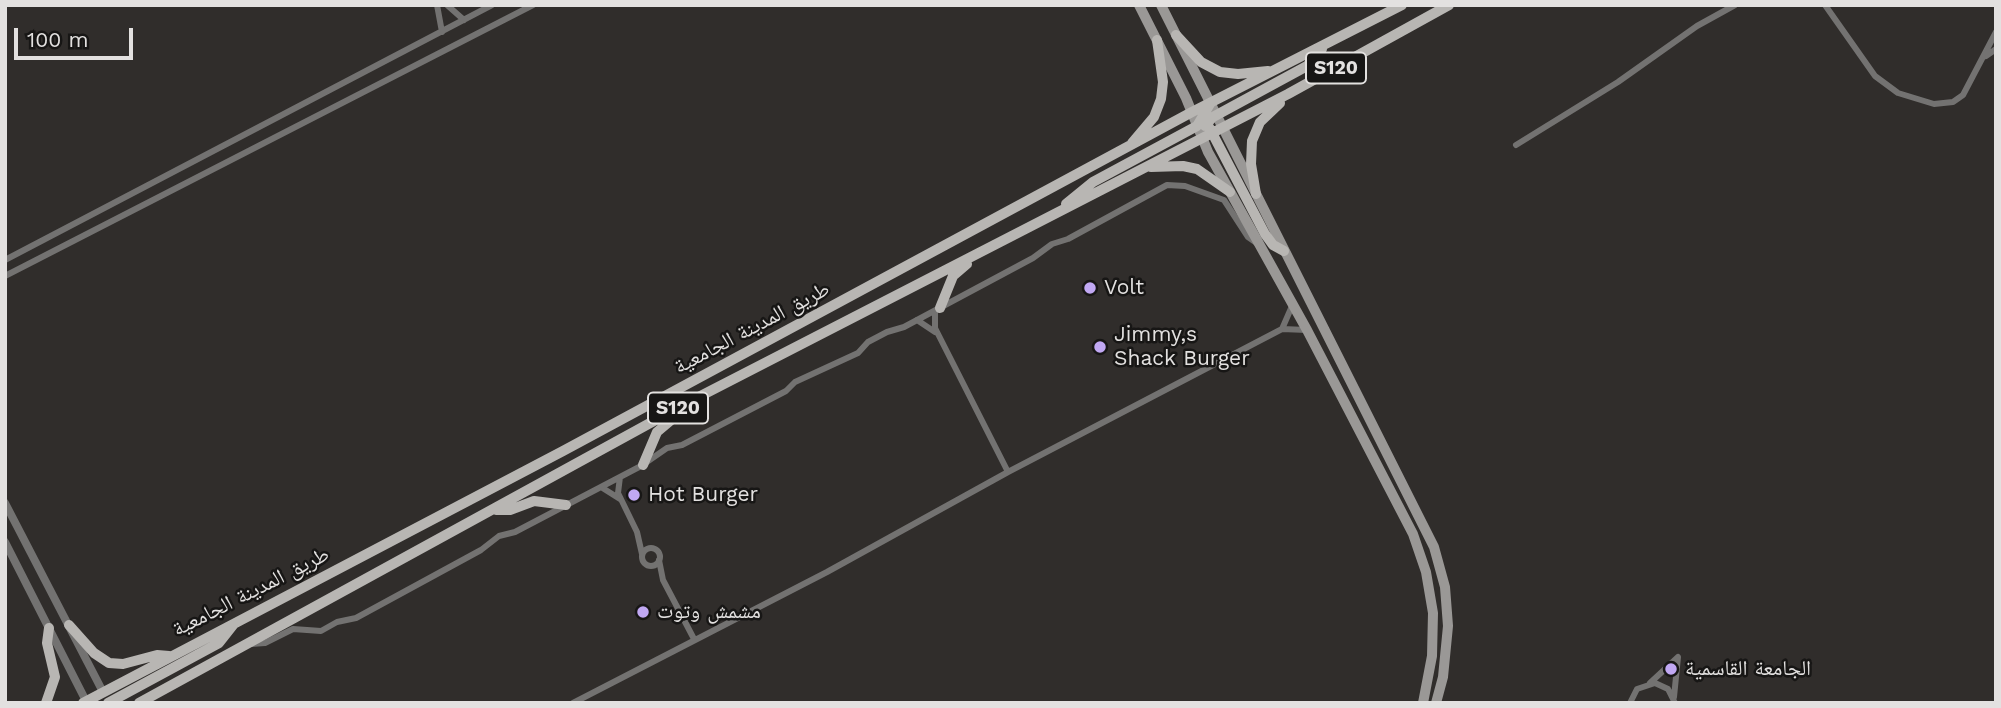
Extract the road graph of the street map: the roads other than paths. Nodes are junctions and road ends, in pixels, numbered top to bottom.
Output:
1 (437, 5) edge
2 (447, 5) edge
3 (492, 5) edge
4 (533, 5) edge
5 (1139, 5) edge
6 (1161, 5) edge
7 (1402, 5) edge
8 (1449, 5) edge
9 (1735, 5) edge
10 (1825, 5) edge
11 (464, 20) junction
12 (442, 32) junction
13 (1996, 32) edge
14 (1176, 35) junction
15 (1157, 40) junction
16 (1324, 46) junction
17 (1996, 49) edge
18 (1984, 58) junction
19 (1274, 70) junction
20 (1288, 94) junction
21 (1210, 104) junction
22 (1192, 112) junction
23 (1216, 116) junction
24 (1207, 128) junction
25 (1516, 145) dead end
26 (1128, 147) junction
27 (1148, 167) junction
28 (1230, 192) junction
29 (1256, 194) junction
30 (1061, 210) junction
31 (1258, 244) junction
32 (1284, 251) junction
33 (977, 253) junction
34 (5, 260) edge
35 (5, 276) edge
36 (1293, 305) junction
37 (938, 309) junction
38 (917, 320) junction
39 (1282, 329) junction
40 (1307, 330) junction
41 (937, 333) junction
42 (684, 405) junction
43 (643, 465) junction
44 (1008, 472) junction
45 (620, 477) junction
46 (601, 487) junction
47 (621, 500) junction
48 (5, 503) edge
49 (566, 505) junction
50 (494, 510) junction
51 (637, 531) junction
52 (5, 542) edge
53 (651, 548) junction
54 (642, 554) junction
55 (659, 560) junction
56 (648, 565) junction
57 (663, 580) junction
58 (234, 624) junction
59 (69, 625) junction
60 (49, 628) junction
61 (694, 639) junction
62 (249, 643) junction
63 (169, 656) junction
64 (1650, 682) junction
65 (162, 692) junction
66 (106, 701) edge
67 (1675, 701) edge
68 (85, 702) edge
69 (46, 703) edge
70 (139, 703) edge
71 (154, 703) edge
72 (573, 703) edge
73 (1423, 703) edge
74 (1436, 703) edge
75 (1630, 703) edge

1 - 12 street
2 - 11 street
3 - 11 street
4 - 35 street
5 - 15 main road
6 - 14 main road
7 - 16 main road, طريق المدينة الجامعية / S120
8 - 20 main road, طريق المدينة الجامعية / S120
9 - 25 street
10 - 18 street
11 - 12 street
12 - 34 street
13 - 18 street
14 - 19 main road
14 - 21 main road
15 - 22 main road
15 - 26 main road
16 - 19 main road, طريق المدينة الجامعية / S120
16 - 23 main road
17 - 18 street
19 - 21 main road, طريق المدينة الجامعية / S120
20 - 24 main road, طريق المدينة الجامعية / S120
20 - 29 main road
21 - 22 main road, طريق المدينة الجامعية / S120
21 - 23 main road
21 - 24 main road
22 - 24 main road
22 - 26 main road, طريق المدينة الجامعية / S120
23 - 24 main road
24 - 27 main road, طريق المدينة الجامعية / S120
24 - 28 main road
24 - 29 main road
24 - 30 main road
24 - 32 main road
26 - 58 main road, طريق المدينة الجامعية / S120
27 - 28 main road
27 - 30 main road, طريق المدينة الجامعية / S120
28 - 31 main road
29 - 32 main road
30 - 33 main road, طريق المدينة الجامعية / S120
31 - 36 main road
31 - 37 street
32 - 74 main road
33 - 37 main road
33 - 42 main road, طريق المدينة الجامعية / S120
36 - 39 street
36 - 40 main road
37 - 38 street
37 - 41 street
38 - 41 street
38 - 43 street
39 - 40 street
39 - 44 street
40 - 73 main road
41 - 44 street
42 - 43 main road
42 - 50 main road, طريق المدينة الجامعية / S120
43 - 45 street
44 - 61 street
45 - 46 street
45 - 47 street
46 - 47 street
46 - 49 street
47 - 51 street
48 - 59 street
49 - 50 main road
49 - 62 street
50 - 62 main road, طريق المدينة الجامعية / S120
51 - 53 street
51 - 54 street
52 - 60 street
53 - 54 street
53 - 55 street
54 - 56 street
55 - 56 street
55 - 57 street
56 - 57 street
57 - 61 street
58 - 63 main road, طريق المدينة الجامعية / S120
58 - 66 main road
59 - 63 main road
59 - 66 street
60 - 68 street
60 - 69 main road
61 - 72 street
62 - 65 main road, طريق المدينة الجامعية / S120
63 - 66 main road, طريق المدينة الجامعية / S120
64 - 67 street
64 - 67 street
64 - 75 street
65 - 70 main road, طريق المدينة الجامعية
65 - 71 main road
66 - 68 main road, طريق المدينة الجامعية / S120

